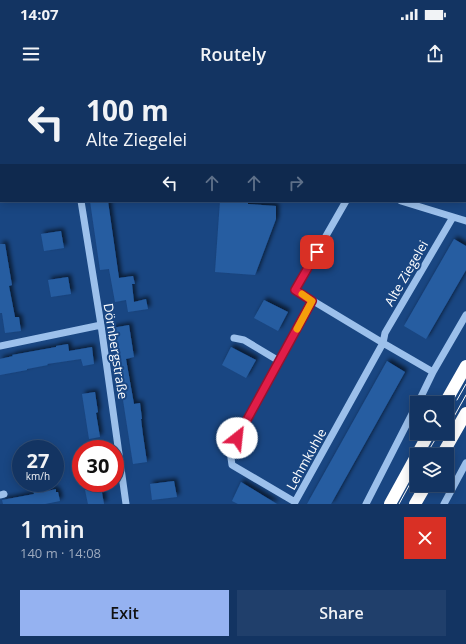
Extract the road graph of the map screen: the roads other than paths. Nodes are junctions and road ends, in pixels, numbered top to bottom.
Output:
1 (80, 202) edge
2 (345, 202) edge
3 (404, 202) edge
4 (453, 217) junction
5 (466, 221) edge
6 (312, 301) junction
7 (466, 315) edge
8 (101, 325) junction
9 (234, 338) dead end
10 (383, 343) junction
11 (0, 346) edge
12 (279, 361) junction
13 (466, 366) edge
14 (433, 372) junction
15 (421, 396) edge
16 (449, 396) edge
17 (466, 413) edge
18 (410, 418) edge
19 (425, 440) edge
20 (446, 448) edge
21 (466, 463) edge
22 (422, 492) edge
23 (126, 504) edge
24 (366, 504) edge
25 (390, 504) edge
26 (415, 504) edge
27 (444, 504) edge

1 - 8 street, Dörnbergstraße
2 - 6 street
3 - 4 street
4 - 5 street
4 - 10 street, Alte Ziegelei
6 - 10 street
6 - 12 street, Lehmkuhle
7 - 14 street
8 - 11 street
8 - 23 street, Dörnbergstraße
9 - 12 street
10 - 12 street, Lehmkuhle
10 - 14 street
13 - 16 highway
14 - 15 street
17 - 20 highway
18 - 24 street
19 - 25 highway
21 - 27 street
22 - 26 highway

